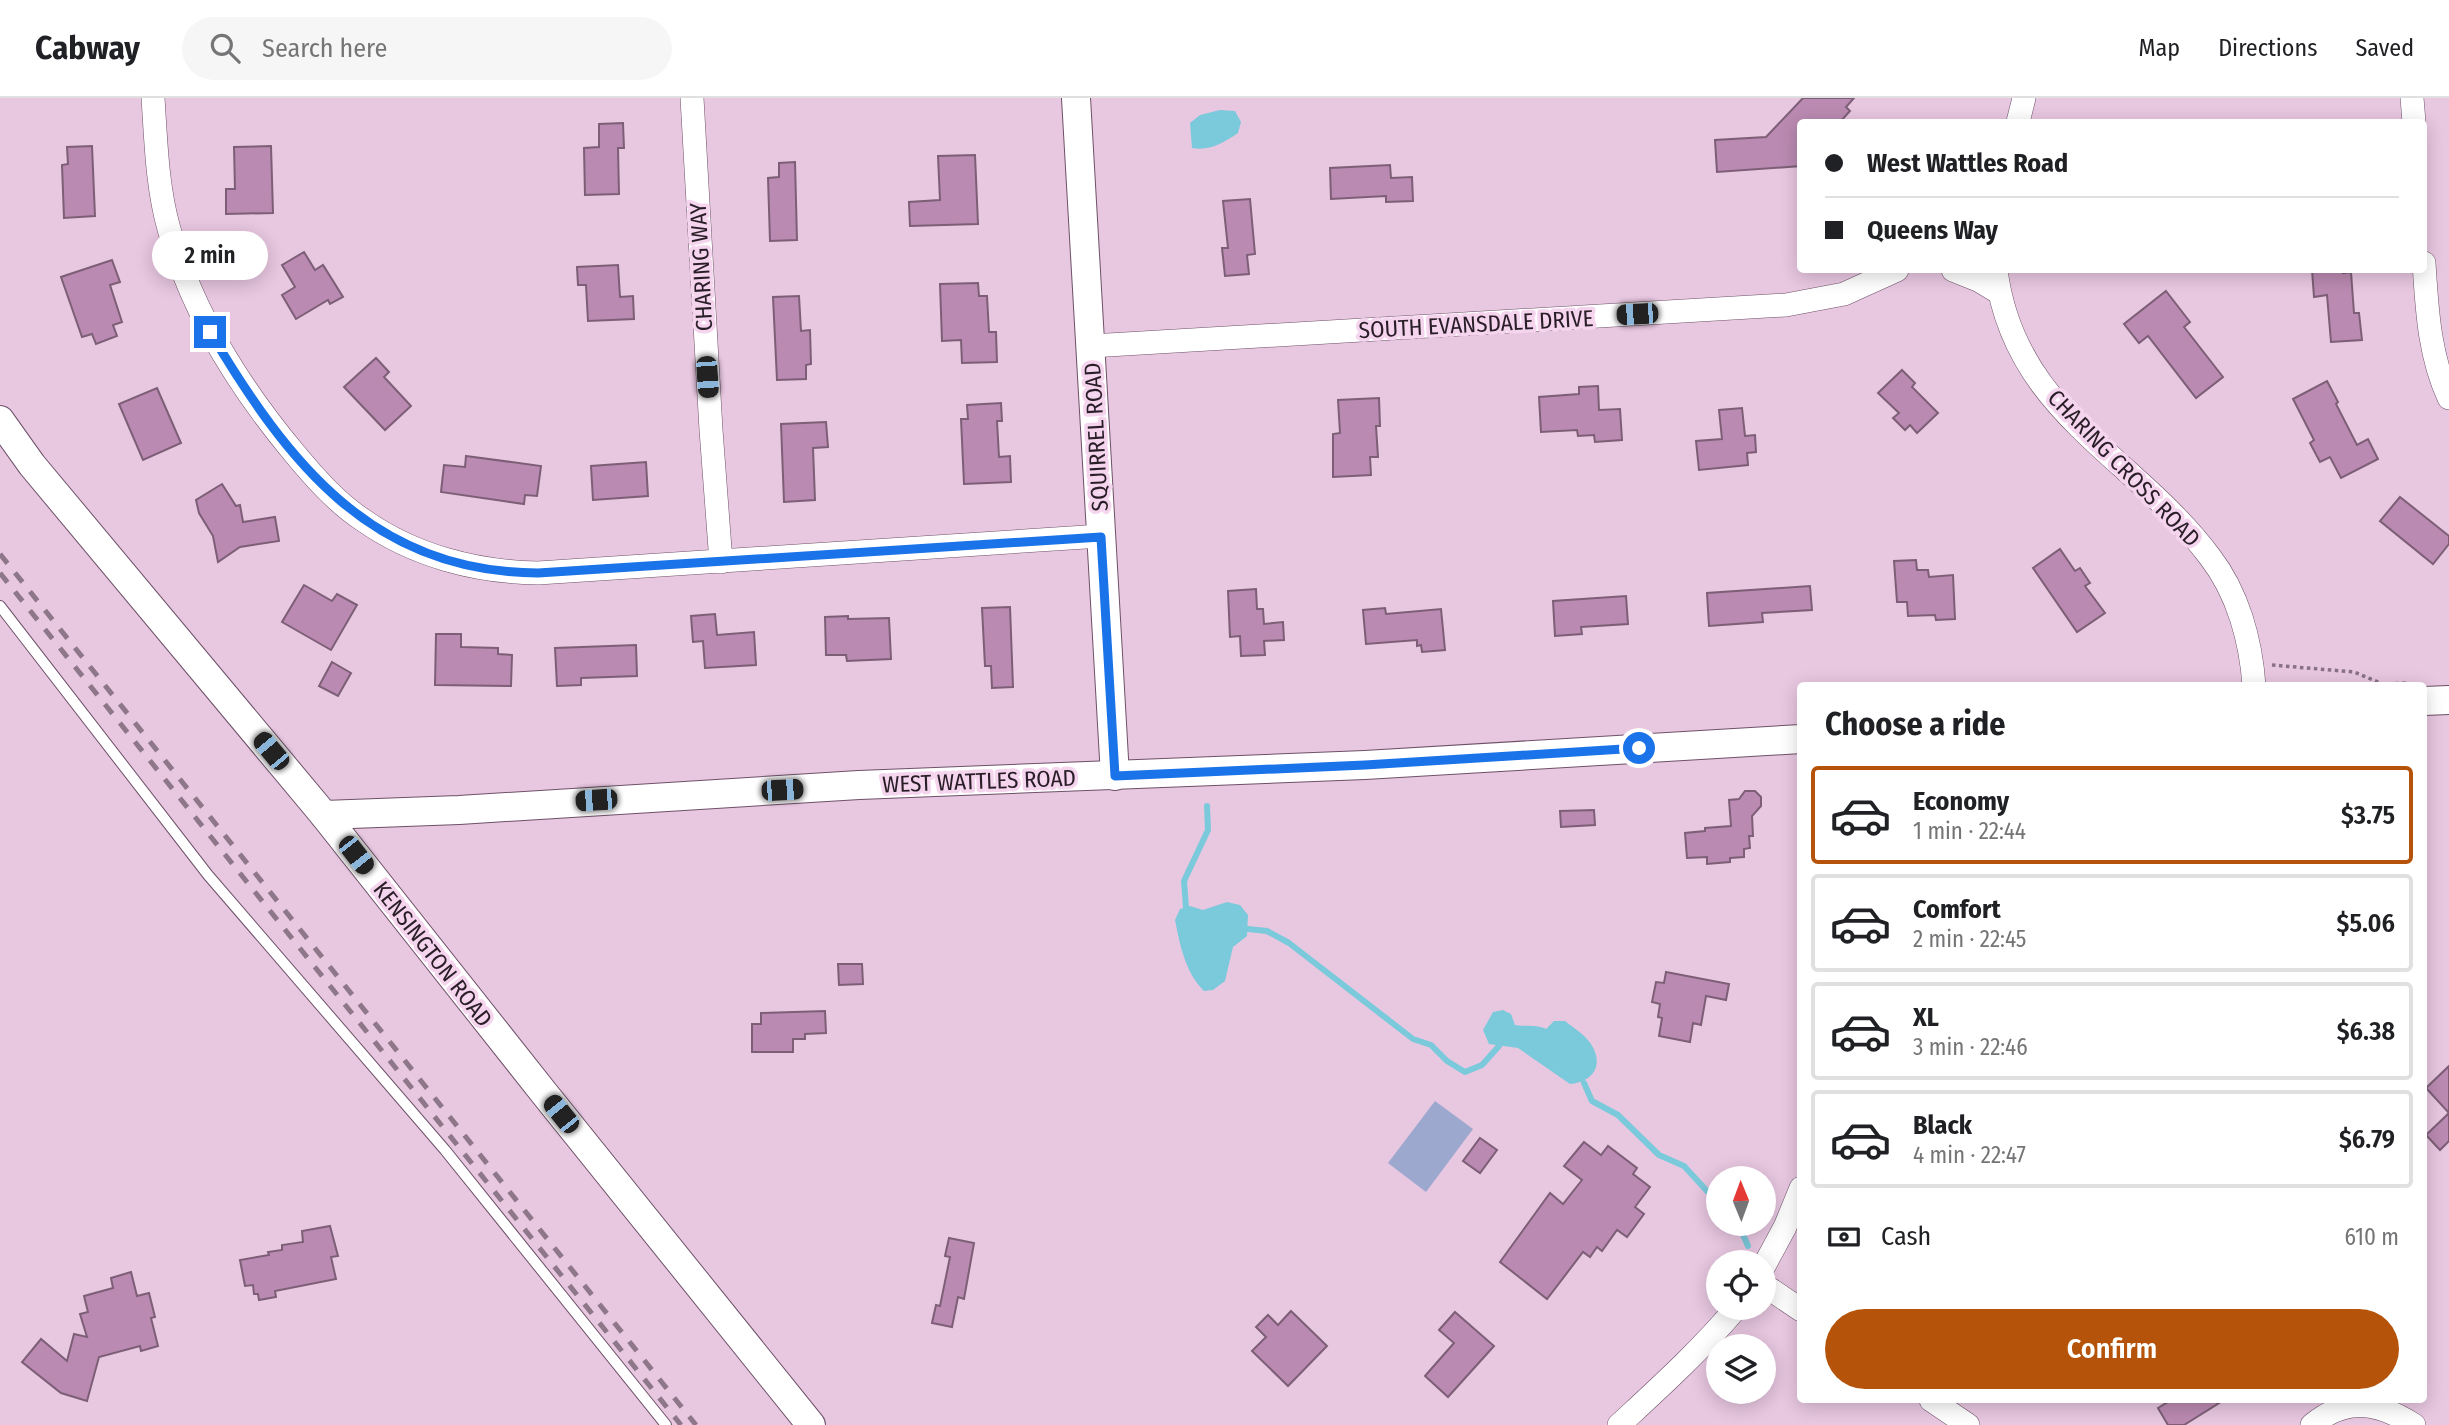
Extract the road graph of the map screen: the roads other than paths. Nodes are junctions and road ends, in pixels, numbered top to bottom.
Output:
1 (153, 98) edge
2 (692, 98) edge
3 (1076, 98) edge
4 (2024, 98) edge
5 (2412, 98) edge
6 (2019, 119) edge
7 (2414, 119) edge
8 (1890, 273) edge
9 (1962, 273) edge
10 (2425, 273) edge
11 (1997, 281) edge
12 (1091, 346) junction
13 (2449, 398) edge
14 (0, 420) edge
15 (1101, 537) junction
16 (722, 562) junction
17 (0, 606) edge
18 (2254, 682) edge
19 (2427, 694) edge
20 (2449, 700) edge
21 (1797, 739) edge
22 (1115, 776) junction
23 (324, 815) junction
24 (1797, 1198) edge
25 (1773, 1250) edge
26 (1776, 1293) edge
27 (1797, 1307) edge
28 (1725, 1320) edge
29 (1935, 1403) edge
30 (666, 1425) edge
31 (811, 1425) edge
32 (1619, 1425) edge
33 (1968, 1425) edge
34 (2312, 1425) edge
35 (2414, 1425) edge

1 - 16 street
2 - 16 street, CHARING WAY
3 - 12 street, SQUIRREL ROAD
4 - 6 street
5 - 7 street
8 - 12 street, SOUTH EVANSDALE DRIVE
9 - 11 street, CHARING CROSS ROAD
10 - 13 street
11 - 18 street, CHARING CROSS ROAD
12 - 15 street, SQUIRREL ROAD
14 - 23 street, KENSINGTON ROAD
15 - 16 street
15 - 22 street, SQUIRREL ROAD
17 - 30 lane
19 - 20 street
21 - 22 street, WEST WATTLES ROAD
22 - 23 street, WEST WATTLES ROAD
23 - 31 street, KENSINGTON ROAD
24 - 25 street
26 - 27 street
28 - 32 street
29 - 33 street
34 - 35 street

